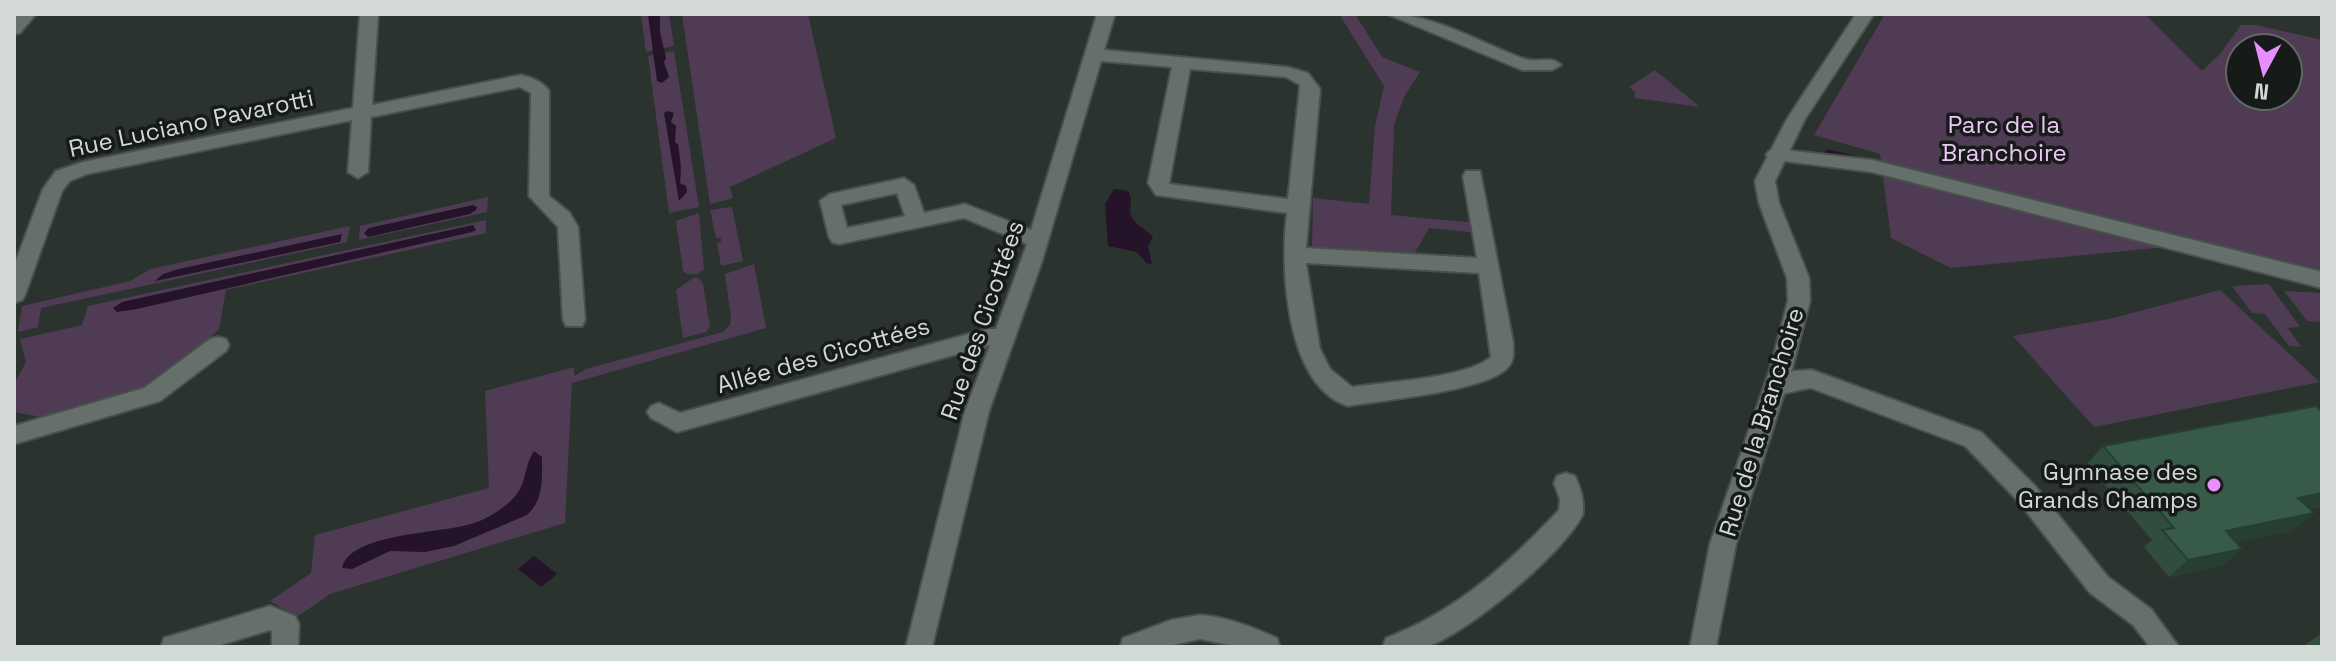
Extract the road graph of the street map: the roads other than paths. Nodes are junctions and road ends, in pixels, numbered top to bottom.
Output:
1 (27, 14) edge
2 (369, 14) edge
3 (1106, 14) edge
4 (1396, 14) edge
5 (1865, 14) edge
6 (14, 29) edge
7 (1095, 55) junction
8 (1182, 63) junction
9 (1552, 65) dead end
10 (362, 114) junction
11 (1776, 155) junction
12 (358, 172) dead end
13 (1473, 176) dead end
14 (1297, 207) junction
15 (916, 220) dead end
16 (1037, 240) junction
17 (1295, 255) junction
18 (1488, 266) junction
19 (2322, 280) edge
20 (14, 295) edge
21 (574, 320) dead end
22 (1004, 338) junction
23 (218, 345) dead end
24 (1775, 387) junction
25 (659, 412) dead end
26 (14, 435) edge
27 (1566, 483) dead end
28 (216, 641) edge
29 (174, 647) edge
30 (285, 647) edge
31 (919, 647) edge
32 (1133, 647) edge
33 (1267, 647) edge
34 (1396, 647) edge
35 (1703, 647) edge
36 (2166, 647) edge

1 - 6 street
2 - 10 street
3 - 7 street, Rue des Cicottées
4 - 9 street
5 - 11 street, Rue de la Branchoire
7 - 8 street
7 - 16 street, Rue des Cicottées
8 - 14 street
8 - 14 street
10 - 12 street
10 - 20 street, Rue Luciano Pavarotti
10 - 21 street, Rue Luciano Pavarotti
11 - 19 street
11 - 24 street, Rue de la Branchoire
13 - 18 street
14 - 17 street
15 - 16 street
16 - 22 street, Rue des Cicottées
17 - 18 street
17 - 18 street
22 - 25 street, Allée des Cicottées
22 - 31 street, Rue des Cicottées
23 - 26 street
24 - 35 street, Rue de la Branchoire
24 - 36 street
27 - 34 street
28 - 29 street
28 - 30 street
32 - 33 street

